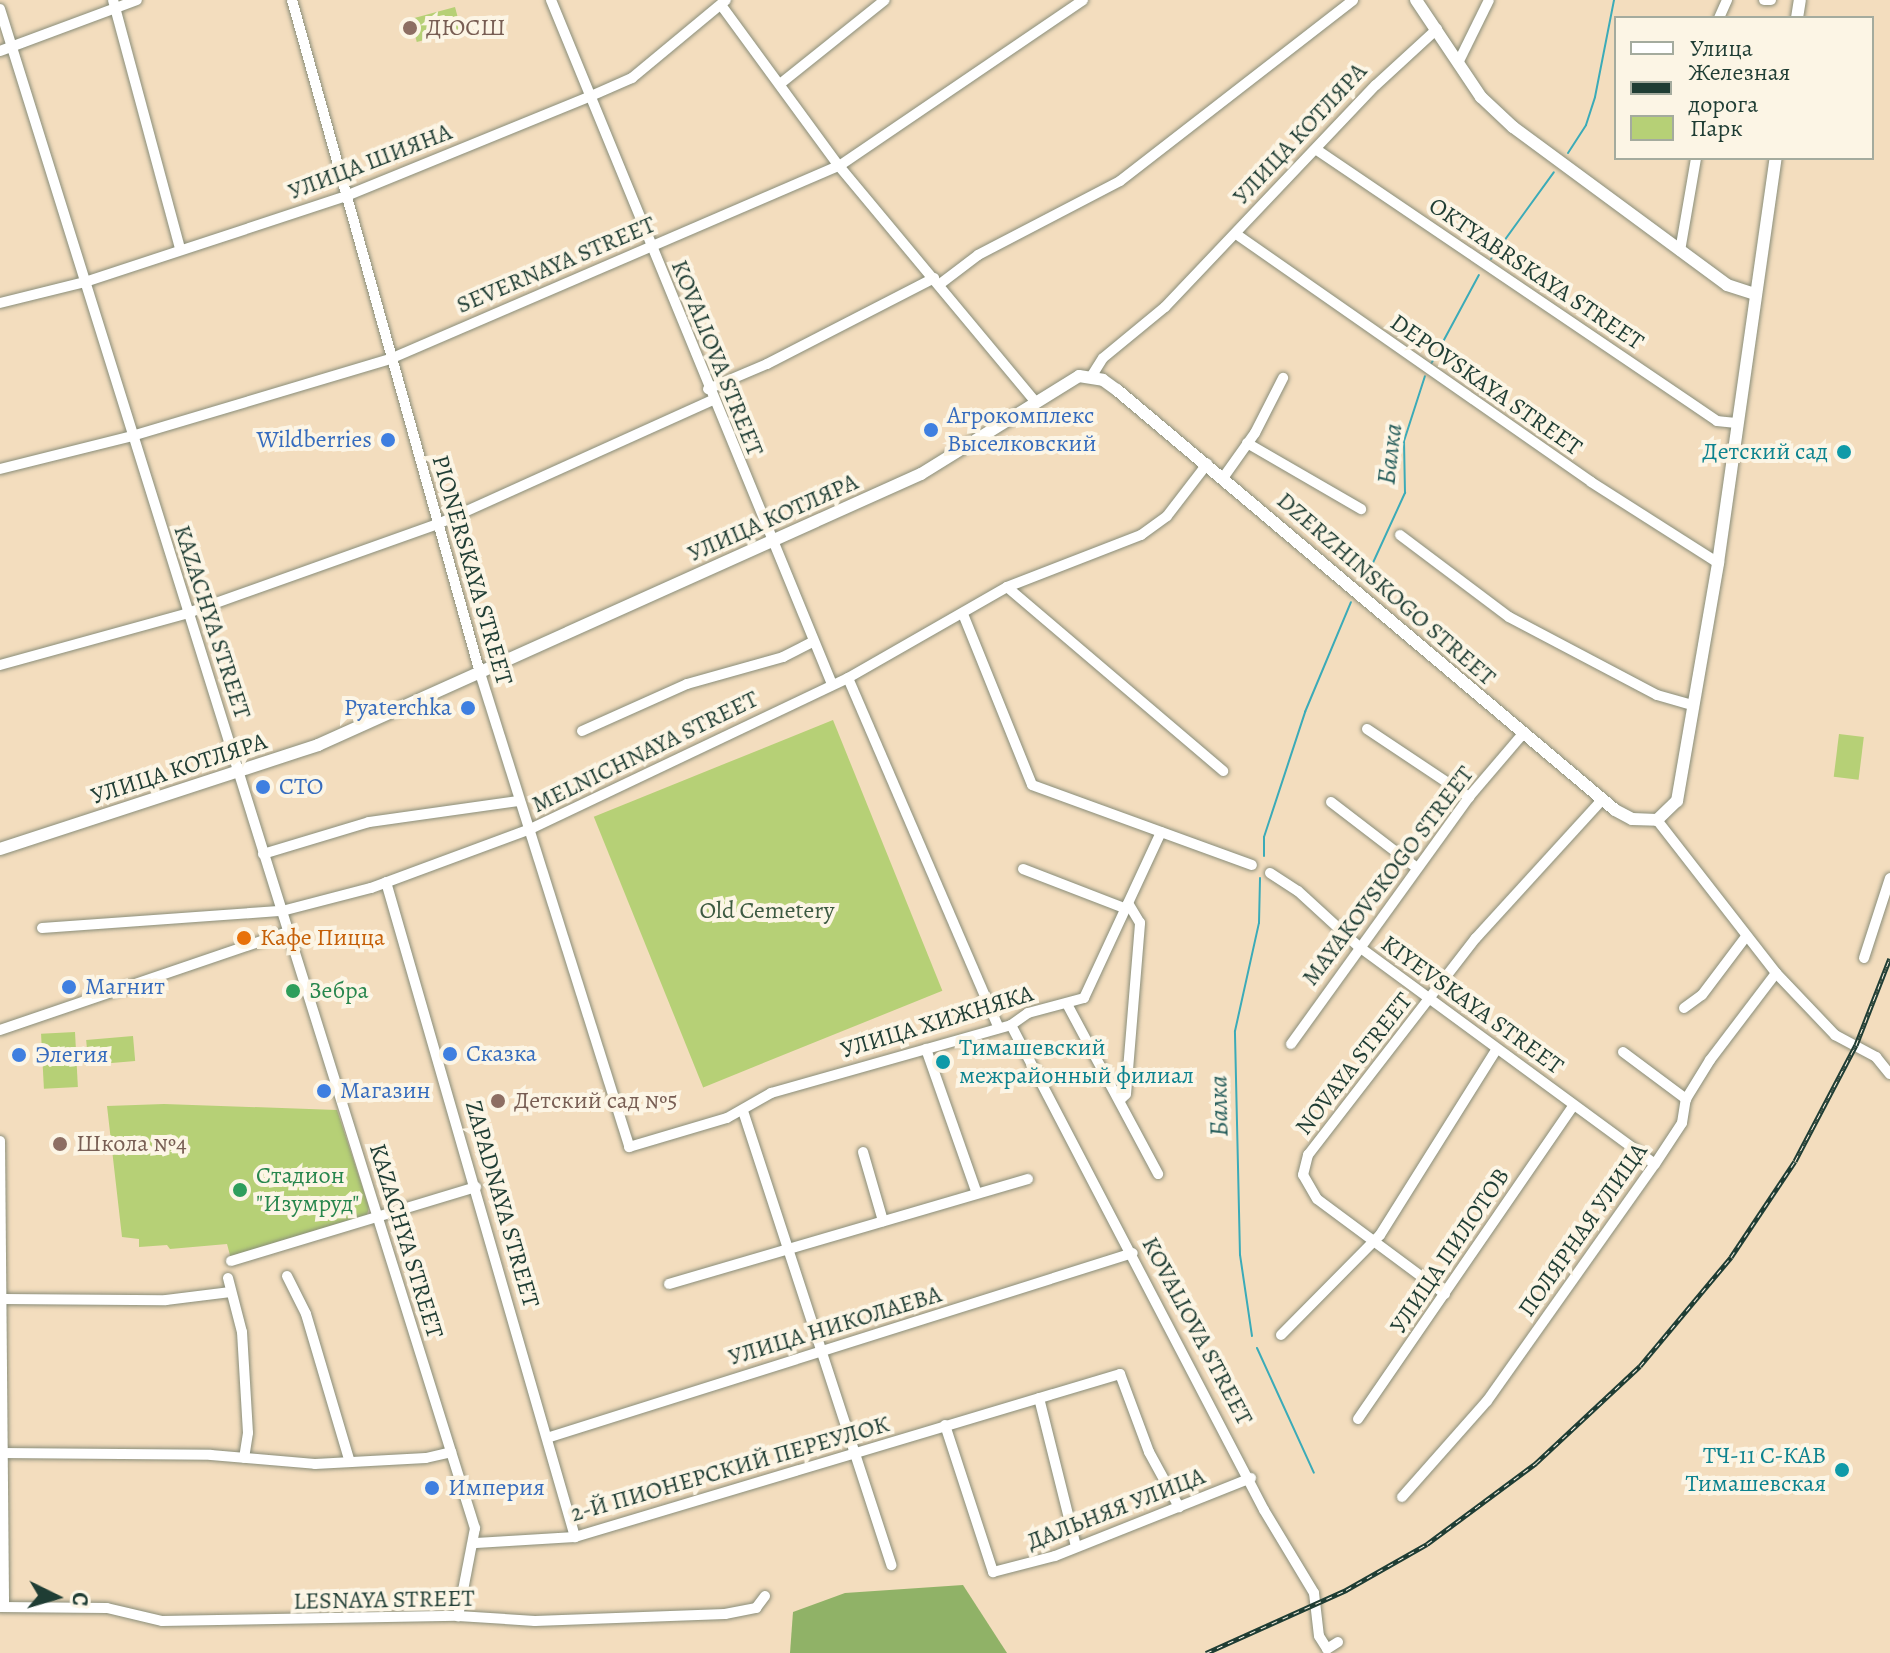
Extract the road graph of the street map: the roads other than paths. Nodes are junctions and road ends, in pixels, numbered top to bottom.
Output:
1 (137, 0) edge
2 (292, 0) edge
3 (551, 0) edge
4 (885, 0) edge
5 (1083, 0) edge
6 (1353, 0) edge
7 (1416, 0) edge
8 (1489, 0) edge
9 (1764, 0) edge
10 (1771, 0) edge
11 (723, 2) edge
12 (114, 4) edge
13 (0, 9) edge
14 (1437, 29) junction
15 (13, 46) junction
16 (0, 51) edge
17 (1458, 63) junction
18 (780, 84) junction
19 (591, 96) junction
20 (1317, 150) junction
21 (1696, 160) edge
22 (1776, 160) edge
23 (839, 166) junction
24 (346, 196) junction
25 (1236, 234) junction
26 (650, 246) junction
27 (180, 248) junction
28 (1680, 251) junction
29 (937, 281) junction
30 (85, 282) junction
31 (1754, 294) junction
32 (0, 303) edge
33 (390, 359) junction
34 (1091, 377) junction
35 (1283, 378) dead end
36 (710, 394) junction
37 (1035, 401) junction
38 (1736, 423) junction
39 (132, 436) junction
40 (1247, 443) junction
41 (1207, 464) junction
42 (0, 469) edge
43 (1223, 478) junction
44 (1361, 509) dead end
45 (438, 524) junction
46 (1400, 535) dead end
47 (772, 544) junction
48 (1718, 563) junction
49 (1007, 587) junction
50 (185, 614) junction
51 (963, 614) junction
52 (813, 642) junction
53 (0, 665) edge
54 (480, 673) junction
55 (848, 678) junction
56 (832, 684) junction
57 (1692, 705) junction
58 (1367, 729) dead end
59 (582, 731) dead end
60 (1522, 735) junction
61 (1223, 771) dead end
62 (241, 774) junction
63 (1469, 797) junction
64 (1602, 800) junction
65 (519, 801) junction
66 (1331, 802) dead end
67 (1657, 820) junction
68 (528, 830) junction
69 (1161, 832) junction
70 (0, 849) edge
71 (263, 854) junction
72 (1252, 865) dead end
73 (1417, 868) junction
74 (1023, 869) dead end
75 (1270, 873) dead end
76 (1890, 878) edge
77 (386, 882) junction
78 (1126, 905) junction
79 (282, 911) junction
80 (42, 928) dead end
81 (288, 932) junction
82 (1745, 938) junction
83 (1358, 946) junction
84 (1864, 958) dead end
85 (1776, 973) junction
86 (1429, 999) junction
87 (1067, 1004) junction
88 (1684, 1008) dead end
89 (1011, 1025) junction
90 (999, 1028) junction
91 (0, 1030) edge
92 (1291, 1044) dead end
93 (926, 1049) junction
94 (1496, 1050) junction
95 (1623, 1052) dead end
96 (1890, 1074) edge
97 (1686, 1099) junction
98 (1120, 1100) junction
99 (1574, 1105) junction
100 (743, 1111) junction
101 (0, 1141) edge
102 (629, 1147) joint
103 (863, 1152) dead end
104 (1655, 1164) junction
105 (1158, 1174) dead end
106 (1028, 1179) dead end
107 (476, 1187) junction
108 (976, 1191) junction
109 (376, 1217) junction
110 (883, 1221) junction
111 (1372, 1238) junction
112 (1, 1242) edge
113 (784, 1248) junction
114 (1133, 1253) junction
115 (231, 1261) dead end
116 (287, 1276) dead end
117 (228, 1278) dead end
118 (669, 1284) dead end
119 (231, 1292) junction
120 (1445, 1294) junction
121 (3, 1299) junction
122 (1281, 1335) dead end
123 (820, 1352) junction
124 (1, 1373) edge
125 (1039, 1398) junction
126 (1358, 1419) dead end
127 (945, 1425) junction
128 (550, 1437) junction
129 (451, 1452) junction
130 (2, 1453) junction
131 (855, 1454) junction
132 (244, 1458) junction
133 (349, 1459) junction
134 (1251, 1478) junction
135 (1402, 1497) dead end
136 (1179, 1507) junction
137 (575, 1537) junction
138 (476, 1543) junction
139 (1076, 1546) junction
140 (891, 1565) dead end
141 (765, 1596) dead end
142 (2, 1607) edge
143 (458, 1616) junction
144 (1338, 1642) dead end

1 - 12 street
2 - 24 street, PIONERSKAYA STREET
3 - 19 street, KOVALIOVA STREET
4 - 18 street
5 - 23 street, SEVERNAYA STREET
6 - 29 street
7 - 14 main road
8 - 17 street
9 - 10 street
11 - 18 street
11 - 19 street, УЛИЦА ШИЯНА
12 - 15 street
12 - 27 street
13 - 15 street, KAZACHYA STREET
14 - 17 main road
14 - 20 street, УЛИЦА КОТЛЯРА
15 - 16 street
15 - 30 street, KAZACHYA STREET
17 - 28 main road
18 - 23 street
19 - 24 street, УЛИЦА ШИЯНА
19 - 26 street, KOVALIOVA STREET
20 - 25 street, УЛИЦА КОТЛЯРА
20 - 38 street, OKTYABRSKAYA STREET
21 - 28 street
22 - 31 main road
23 - 26 street, SEVERNAYA STREET
23 - 29 street
24 - 27 street, УЛИЦА ШИЯНА
24 - 33 street, PIONERSKAYA STREET
25 - 34 street, УЛИЦА КОТЛЯРА
25 - 48 street, DEPOVSKAYA STREET
26 - 33 street, SEVERNAYA STREET
26 - 36 street, KOVALIOVA STREET
27 - 30 street, УЛИЦА ШИЯНА
28 - 31 main road
29 - 36 street
29 - 37 street
30 - 32 street, УЛИЦА ШИЯНА
30 - 39 street, KAZACHYA STREET
31 - 38 main road
33 - 39 street, SEVERNAYA STREET
33 - 45 street, PIONERSKAYA STREET
34 - 37 main road, УЛИЦА КОТЛЯРА
34 - 41 main road, DZERZHINSKOGO STREET
35 - 40 street
36 - 45 street
36 - 47 street, KOVALIOVA STREET
37 - 47 main road, УЛИЦА КОТЛЯРА
38 - 48 main road
39 - 42 street, SEVERNAYA STREET
39 - 50 street, KAZACHYA STREET
40 - 43 street
40 - 44 street
41 - 43 main road, DZERZHINSKOGO STREET
41 - 49 street, MELNICHNAYA STREET
43 - 60 main road, DZERZHINSKOGO STREET
45 - 50 street
45 - 54 street, PIONERSKAYA STREET
46 - 57 street
47 - 52 street, KOVALIOVA STREET
47 - 54 main road, УЛИЦА КОТЛЯРА
48 - 57 main road
49 - 51 street, MELNICHNAYA STREET
49 - 61 street
50 - 53 street
50 - 62 street, KAZACHYA STREET
51 - 55 street, MELNICHNAYA STREET
51 - 69 street
52 - 56 street, KOVALIOVA STREET
52 - 59 street
54 - 62 main road, УЛИЦА КОТЛЯРА
54 - 65 street, PIONERSKAYA STREET
55 - 56 street, MELNICHNAYA STREET
55 - 90 street
56 - 68 street, MELNICHNAYA STREET
57 - 67 main road
58 - 63 street
60 - 63 street, MAYAKOVSKOGO STREET
60 - 64 main road, DZERZHINSKOGO STREET
62 - 70 main road, УЛИЦА КОТЛЯРА
62 - 71 street, KAZACHYA STREET
63 - 73 street, MAYAKOVSKOGO STREET
64 - 67 main road, DZERZHINSKOGO STREET
64 - 86 street, NOVAYA STREET
65 - 68 street, PIONERSKAYA STREET
65 - 71 street
66 - 73 street
67 - 82 street
68 - 77 street, MELNICHNAYA STREET
68 - 102 street, PIONERSKAYA STREET
69 - 72 street
69 - 78 street, УЛИЦА ХИЖНЯКА
71 - 79 street, KAZACHYA STREET
73 - 83 street, MAYAKOVSKOGO STREET
74 - 78 street
75 - 83 street, KIYEVSKAYA STREET
76 - 84 street
77 - 79 street, MELNICHNAYA STREET
77 - 107 street, ZAPADNAYA STREET
78 - 87 street, УЛИЦА ХИЖНЯКА
78 - 98 street
79 - 80 street, MELNICHNAYA STREET
79 - 81 street, KAZACHYA STREET
81 - 91 street
81 - 109 street, KAZACHYA STREET
82 - 85 street
82 - 88 street
83 - 86 street, KIYEVSKAYA STREET
83 - 92 street, MAYAKOVSKOGO STREET
85 - 96 street
85 - 97 street, ПОЛЯРНАЯ УЛИЦА
86 - 94 street, KIYEVSKAYA STREET
86 - 111 street, NOVAYA STREET
87 - 89 street, УЛИЦА ХИЖНЯКА
87 - 98 street
89 - 90 street, УЛИЦА ХИЖНЯКА
89 - 114 street, KOVALIOVA STREET
90 - 93 street, УЛИЦА ХИЖНЯКА
93 - 100 street, УЛИЦА ХИЖНЯКА
93 - 108 street
94 - 99 street, KIYEVSKAYA STREET
94 - 111 street
95 - 97 street
97 - 104 street, ПОЛЯРНАЯ УЛИЦА
98 - 105 street
99 - 104 street, KIYEVSKAYA STREET
99 - 120 street, УЛИЦА ПИЛОТОВ
100 - 102 street, УЛИЦА ХИЖНЯКА
100 - 113 street
101 - 112 street
103 - 110 street
104 - 135 street, ПОЛЯРНАЯ УЛИЦА
106 - 108 street
107 - 109 street
107 - 128 street, ZAPADNAYA STREET
108 - 110 street
109 - 115 street
109 - 129 street, KAZACHYA STREET
110 - 113 street
111 - 120 street
111 - 122 street
112 - 121 street
113 - 118 street
113 - 123 street
114 - 123 street, УЛИЦА НИКОЛАЕВА
114 - 134 street, KOVALIOVA STREET
116 - 133 street
117 - 119 street
119 - 121 street
119 - 132 street
120 - 126 street, УЛИЦА ПИЛОТОВ
121 - 124 street
123 - 128 street, УЛИЦА НИКОЛАЕВА
123 - 131 street
124 - 130 street
125 - 127 street, 2-Й ПИОНЕРСКИЙ ПЕРЕУЛОК
125 - 136 street, 2-Й ПИОНЕРСКИЙ ПЕРЕУЛОК
125 - 139 street
127 - 131 street, 2-Й ПИОНЕРСКИЙ ПЕРЕУЛОК
127 - 139 street, ДАЛЬНЯЯ УЛИЦА
128 - 137 street, ZAPADNAYA STREET
129 - 133 street
129 - 138 street, KAZACHYA STREET
130 - 132 street
130 - 142 street
131 - 137 street, 2-Й ПИОНЕРСКИЙ ПЕРЕУЛОК
131 - 140 street
132 - 133 street
134 - 136 street, ДАЛЬНЯЯ УЛИЦА
134 - 144 street, KOVALIOVA STREET
136 - 139 street, ДАЛЬНЯЯ УЛИЦА
137 - 138 street, 2-Й ПИОНЕРСКИЙ ПЕРЕУЛОК
138 - 143 street, KAZACHYA STREET
141 - 143 street, LESNAYA STREET
142 - 143 street, LESNAYA STREET

